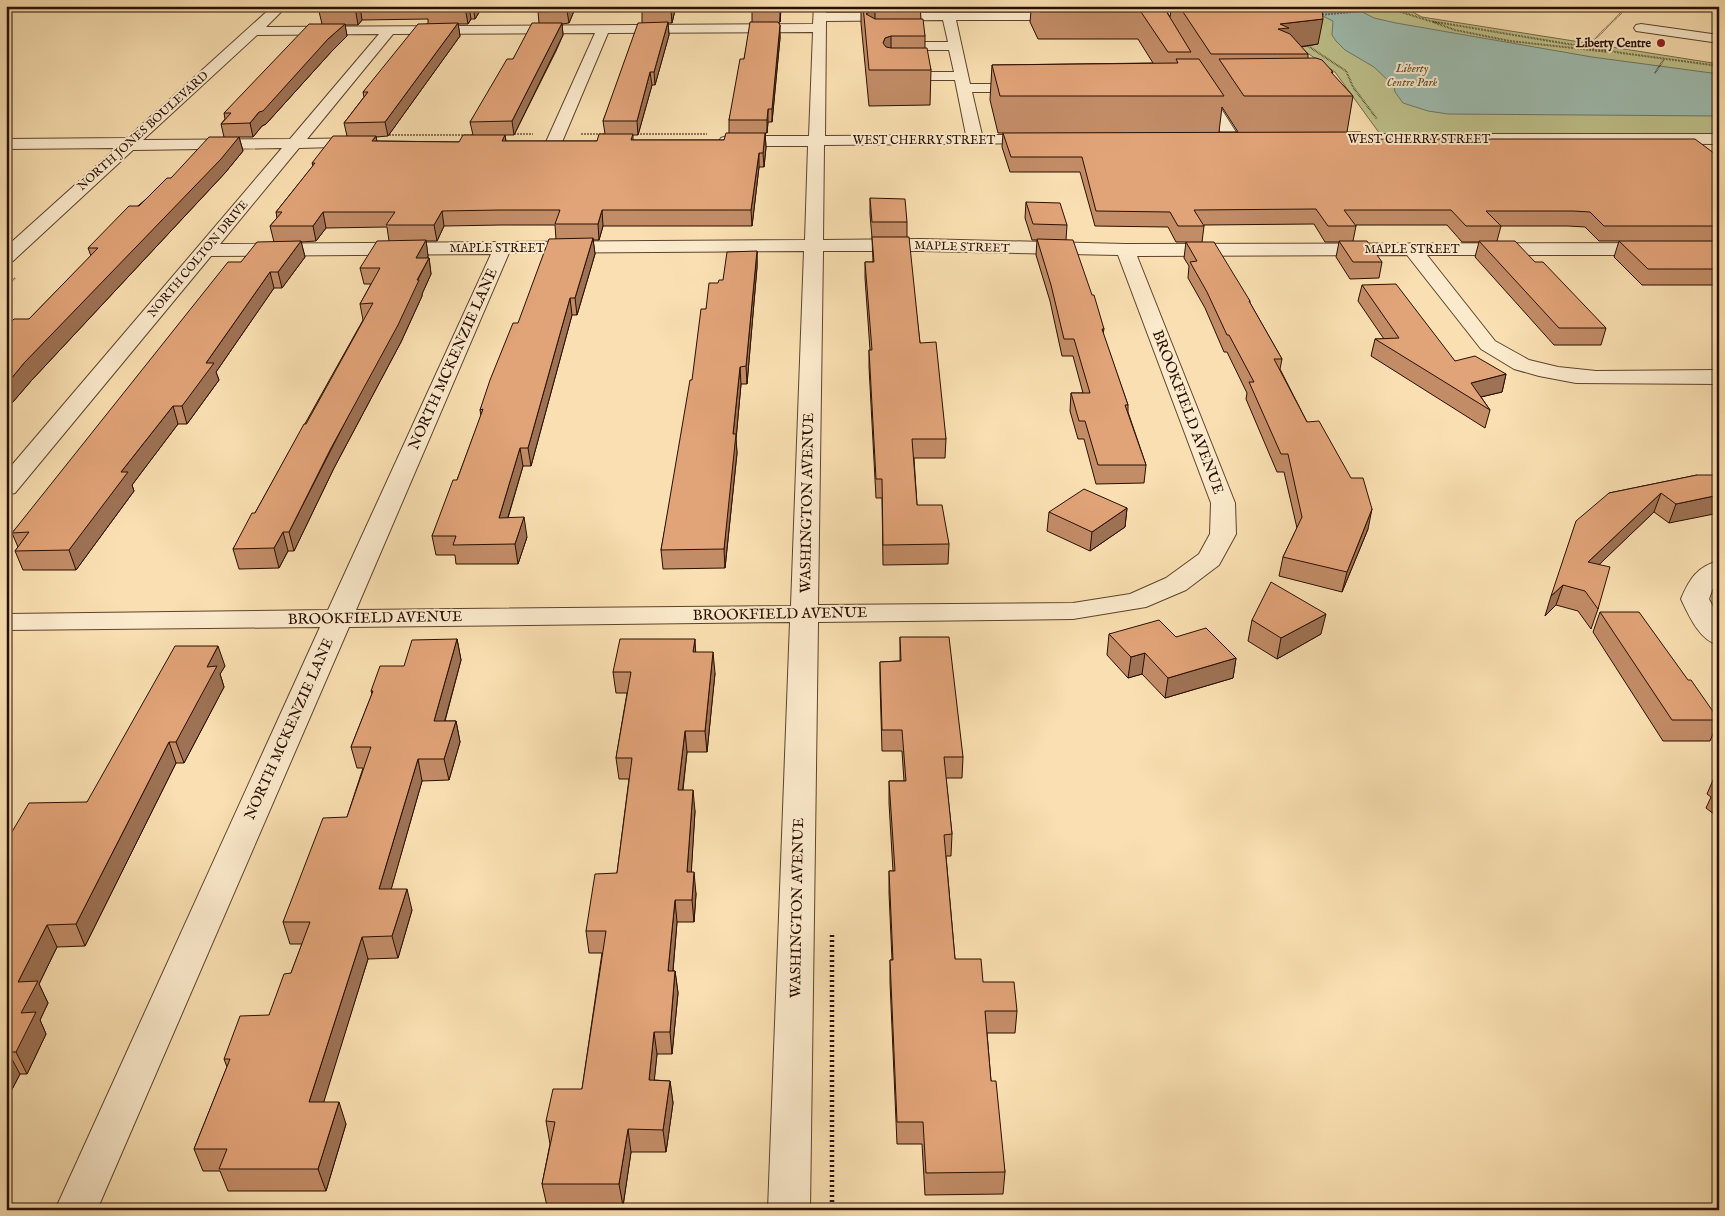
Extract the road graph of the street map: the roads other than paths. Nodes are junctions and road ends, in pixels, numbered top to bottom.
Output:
1 (281, 6) edge
2 (1710, 6) edge
3 (1719, 11) edge
4 (949, 16) junction
5 (1078, 16) dead end
6 (820, 17) edge
7 (1641, 28) dead end
8 (603, 29) junction
9 (390, 30) junction
10 (254, 31) junction
11 (1719, 39) edge
12 (875, 46) edge
13 (955, 46) junction
14 (891, 76) edge
15 (963, 82) junction
16 (1219, 87) edge
17 (1040, 88) edge
18 (1319, 139) edge
19 (1719, 139) edge
20 (817, 140) junction
21 (975, 140) junction
22 (1055, 140) edge
23 (1213, 140) edge
24 (1233, 140) junction
25 (1252, 140) edge
26 (710, 141) edge
27 (534, 142) edge
28 (554, 142) junction
29 (573, 142) edge
30 (375, 143) edge
31 (6, 144) edge
32 (130, 144) junction
33 (295, 144) junction
34 (814, 246) junction
35 (502, 248) junction
36 (1412, 249) junction
37 (1719, 249) edge
38 (206, 250) junction
39 (1125, 250) junction
40 (6, 257) edge
41 (1719, 377) edge
42 (6, 488) edge
43 (1719, 569) edge
44 (804, 614) junction
45 (338, 618) junction
46 (6, 622) edge
47 (1719, 637) edge
48 (76, 1210) edge
49 (789, 1210) edge

1 - 10 street, NORTH JONES BOULEVARD
2 - 3 street
4 - 5 street
4 - 6 street
4 - 13 street
6 - 8 street
6 - 20 street, WASHINGTON AVENUE
7 - 11 street
8 - 9 street
8 - 28 street
9 - 10 street
9 - 33 street, NORTH COLTON DRIVE
10 - 32 street, NORTH JONES BOULEVARD
12 - 13 street
13 - 15 street
14 - 15 street
15 - 17 street
15 - 21 street
16 - 24 street
18 - 19 street, WEST CHERRY STREET
20 - 21 street, WEST CHERRY STREET
20 - 26 street, WEST CHERRY STREET
20 - 34 street, WASHINGTON AVENUE
21 - 22 street, WEST CHERRY STREET
23 - 24 street
24 - 25 street
27 - 28 street
28 - 29 street
30 - 33 street
31 - 32 street
32 - 33 street
32 - 40 street, NORTH JONES BOULEVARD
33 - 38 street, NORTH COLTON DRIVE
34 - 35 street, MAPLE STREET
34 - 39 street, MAPLE STREET
34 - 44 street, WASHINGTON AVENUE
35 - 38 street, MAPLE STREET
35 - 45 street, NORTH MCKENZIE LANE
36 - 37 street, MAPLE STREET
36 - 39 street, MAPLE STREET
36 - 41 street
38 - 42 street, NORTH COLTON DRIVE
39 - 44 street, BROOKFIELD AVENUE
43 - 47 street
44 - 45 street, BROOKFIELD AVENUE
44 - 49 street, WASHINGTON AVENUE
45 - 46 street, BROOKFIELD AVENUE
45 - 48 street, NORTH MCKENZIE LANE

